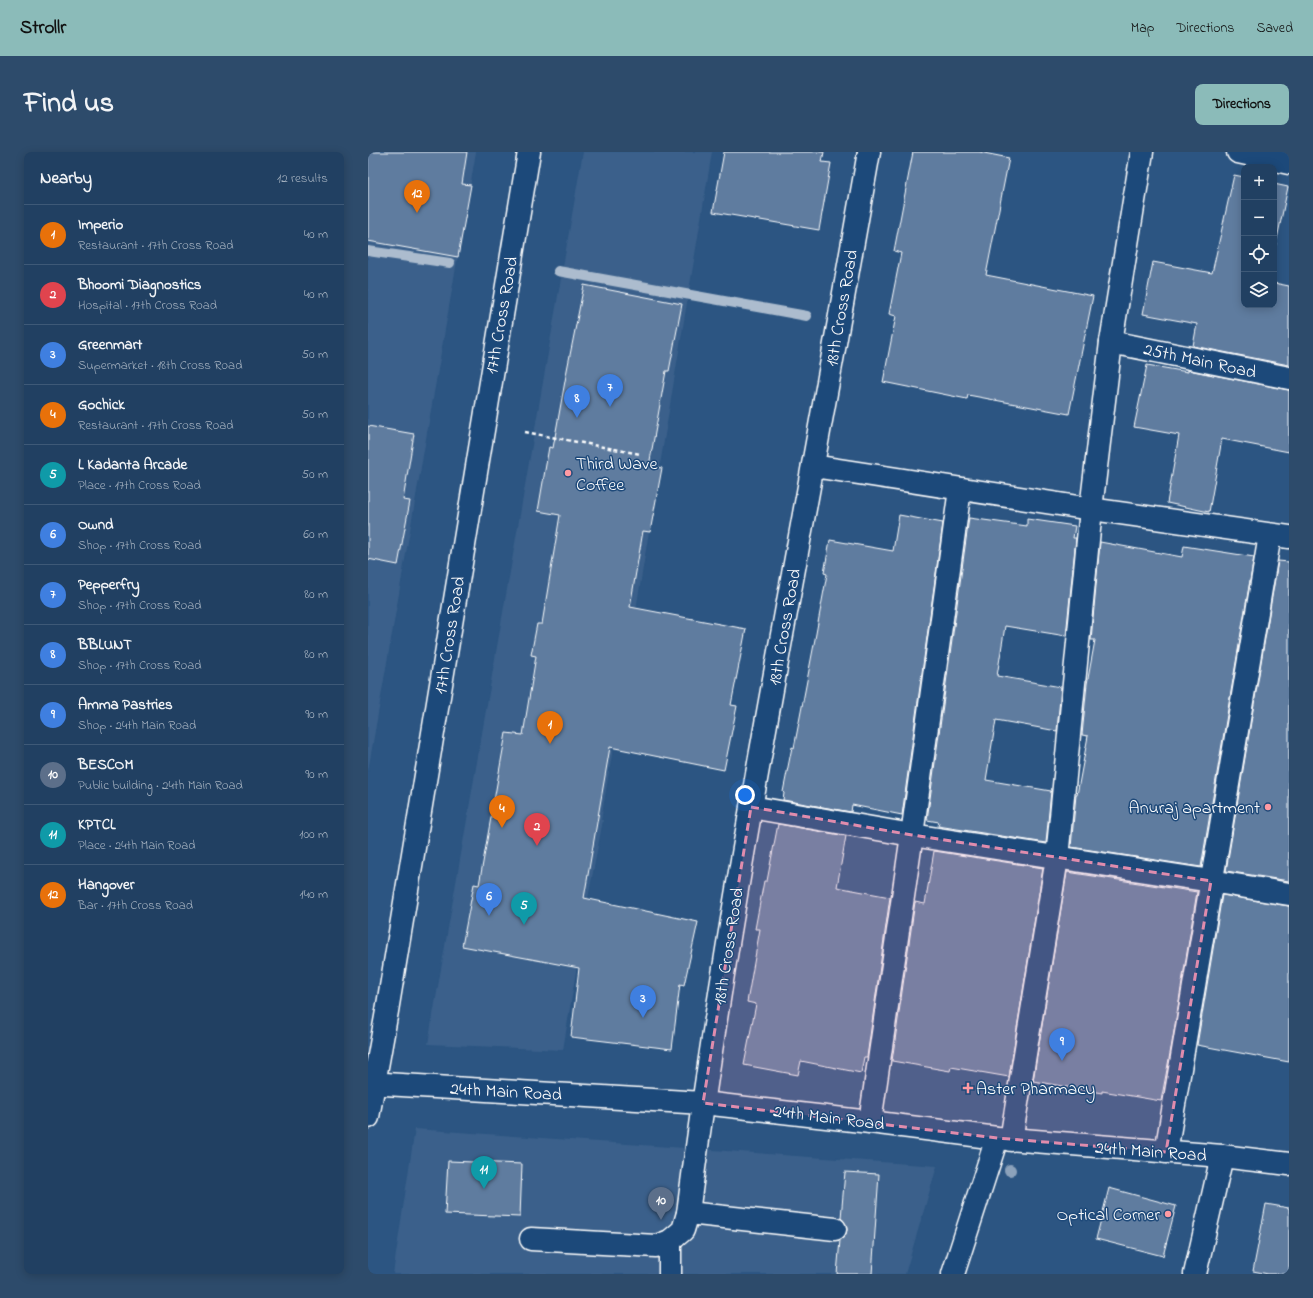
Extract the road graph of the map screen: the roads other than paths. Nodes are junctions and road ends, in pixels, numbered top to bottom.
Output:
1 (529, 152) edge
2 (868, 152) edge
3 (1142, 152) edge
4 (1238, 152) edge
5 (1289, 163) edge
6 (1111, 342) junction
7 (1289, 378) edge
8 (813, 466) junction
9 (960, 488) junction
10 (1091, 509) junction
11 (1280, 536) edge
12 (751, 807) junction
13 (912, 835) junction
14 (1057, 858) junction
15 (1211, 881) junction
16 (1289, 894) edge
17 (371, 1083) edge
18 (703, 1103) junction
19 (368, 1117) edge
20 (870, 1122) junction
21 (1004, 1139) junction
22 (1166, 1152) junction
23 (1222, 1156) junction
24 (1289, 1164) edge
25 (688, 1213) junction
26 (835, 1229) dead end
27 (531, 1239) dead end
28 (670, 1241) junction
29 (670, 1274) edge
30 (953, 1274) edge
31 (1195, 1274) edge

1 - 17 street, 17th Cross Road
2 - 8 street, 18th Cross Road
3 - 6 street
4 - 5 street
6 - 7 street, 25th Main Road
6 - 10 street
8 - 9 street
8 - 12 street, 18th Cross Road
9 - 10 street
9 - 13 street
10 - 11 street
10 - 14 street
11 - 15 street
12 - 13 street
12 - 18 street, 18th Cross Road
13 - 14 street
13 - 20 street
14 - 15 street
14 - 21 street
15 - 16 street
15 - 22 street
17 - 18 street, 24th Main Road
17 - 19 street, 17th Cross Road
18 - 20 street, 24th Main Road
18 - 25 street, 18th Cross Road
20 - 21 street, 24th Main Road
21 - 22 street, 24th Main Road
21 - 30 street
22 - 23 street, 24th Main Road
23 - 24 street, 24th Main Road
23 - 31 street
25 - 26 street
25 - 28 street, 18th Cross Road
27 - 28 street
28 - 29 street

